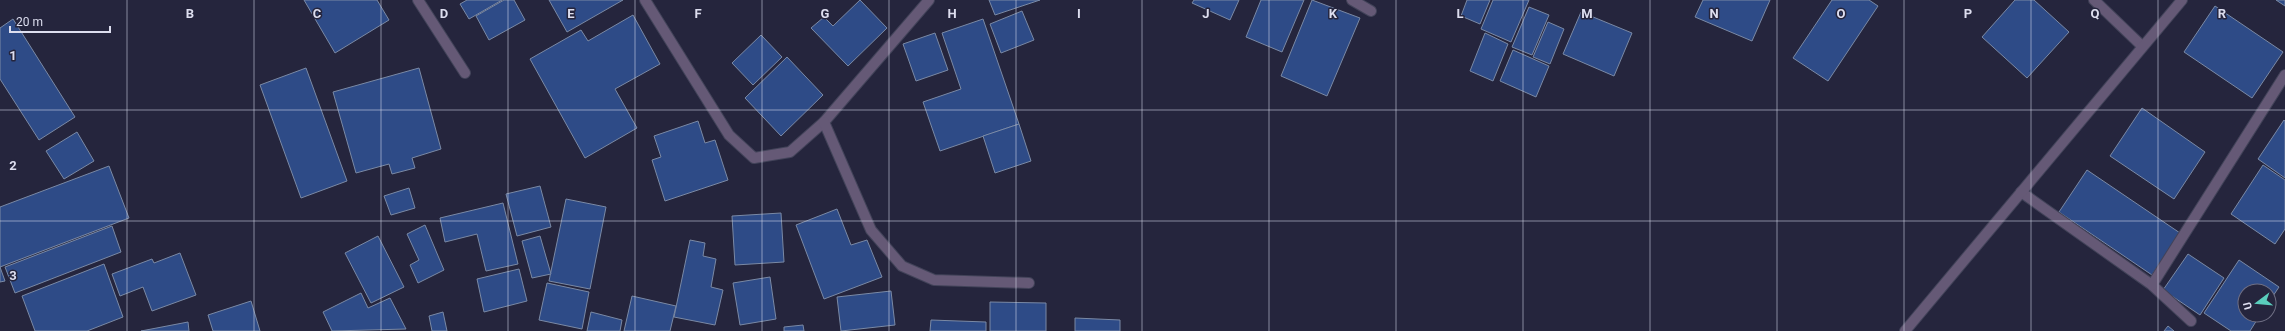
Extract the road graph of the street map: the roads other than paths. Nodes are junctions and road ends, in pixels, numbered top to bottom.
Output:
1 (418, 0) edge
2 (645, 0) edge
3 (929, 0) edge
4 (1352, 0) edge
5 (2094, 0) edge
6 (2182, 0) edge
7 (1370, 11) dead end
8 (2142, 46) junction
9 (464, 74) dead end
10 (2285, 75) edge
11 (824, 122) junction
12 (2021, 192) junction
13 (1029, 283) dead end
14 (2152, 285) junction
15 (2191, 321) dead end
16 (1905, 331) edge

1 - 9 street
2 - 11 street
3 - 11 street
4 - 7 street
5 - 8 street
6 - 8 street
8 - 12 street
10 - 14 street
11 - 13 street
12 - 14 street
12 - 16 street
14 - 15 street

